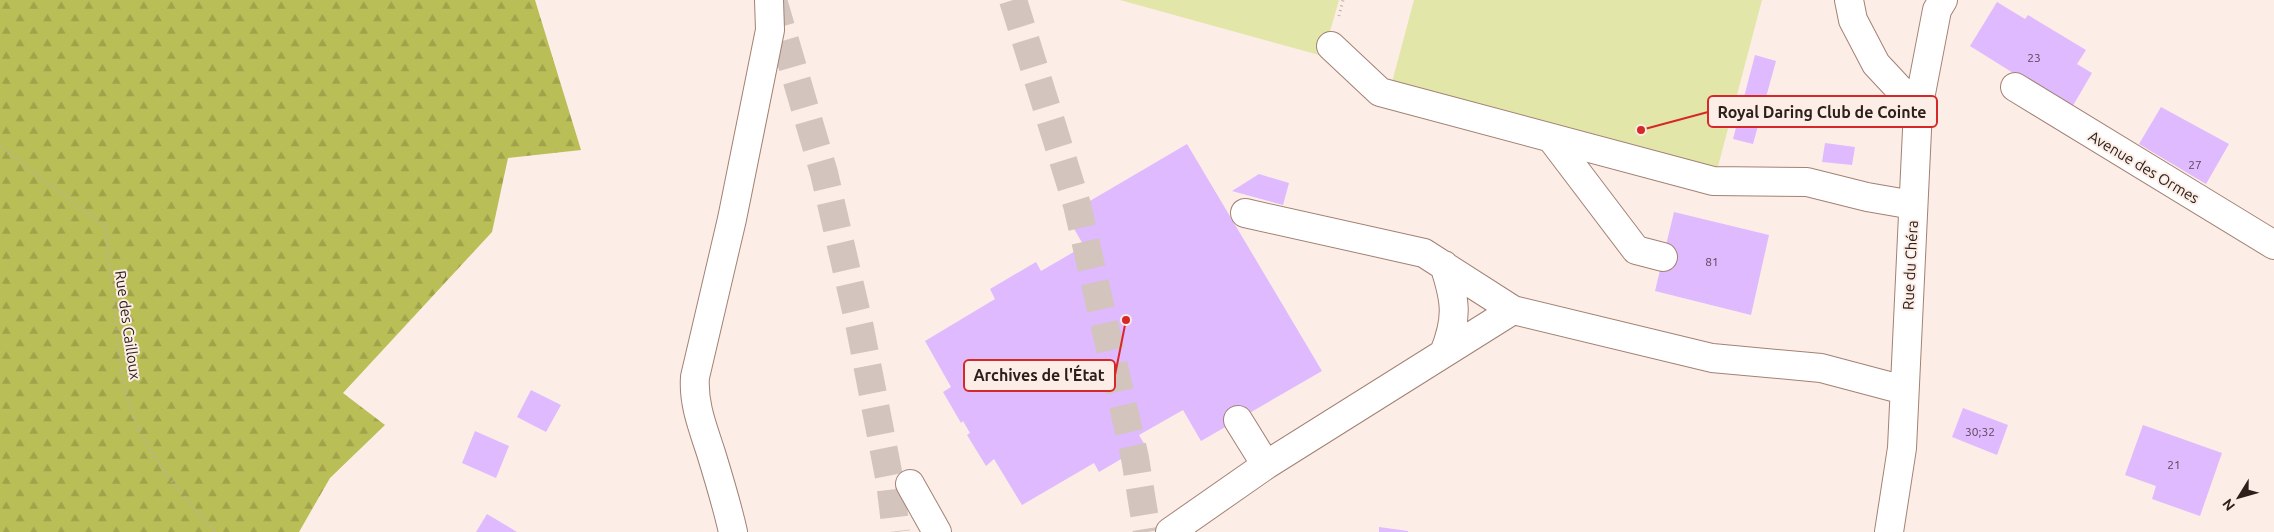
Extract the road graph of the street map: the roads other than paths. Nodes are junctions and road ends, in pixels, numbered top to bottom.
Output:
1 (769, 0) edge
2 (1849, 0) edge
3 (1943, 0) edge
4 (1331, 46) dead end
5 (2015, 87) dead end
6 (1918, 109) junction
7 (1551, 138) junction
8 (1913, 206) junction
9 (1245, 213) dead end
10 (2274, 245) edge
11 (1662, 258) dead end
12 (1444, 265) junction
13 (1513, 310) junction
14 (1444, 353) junction
15 (1904, 390) junction
16 (1238, 420) dead end
17 (1266, 465) junction
18 (910, 484) dead end
19 (733, 532) edge
20 (938, 532) edge
21 (1170, 532) edge
22 (1889, 532) edge

1 - 19 street
2 - 6 street
3 - 6 street, Rue du Chéra
4 - 7 street
5 - 10 street, Avenue des Ormes
6 - 8 street, Rue du Chéra
7 - 8 street
7 - 11 street
8 - 15 street, Rue du Chéra
9 - 12 street
12 - 13 street
12 - 14 street
13 - 14 street
13 - 15 street
14 - 17 street
15 - 22 street, Rue du Chéra
16 - 17 street
17 - 21 street
18 - 20 street

